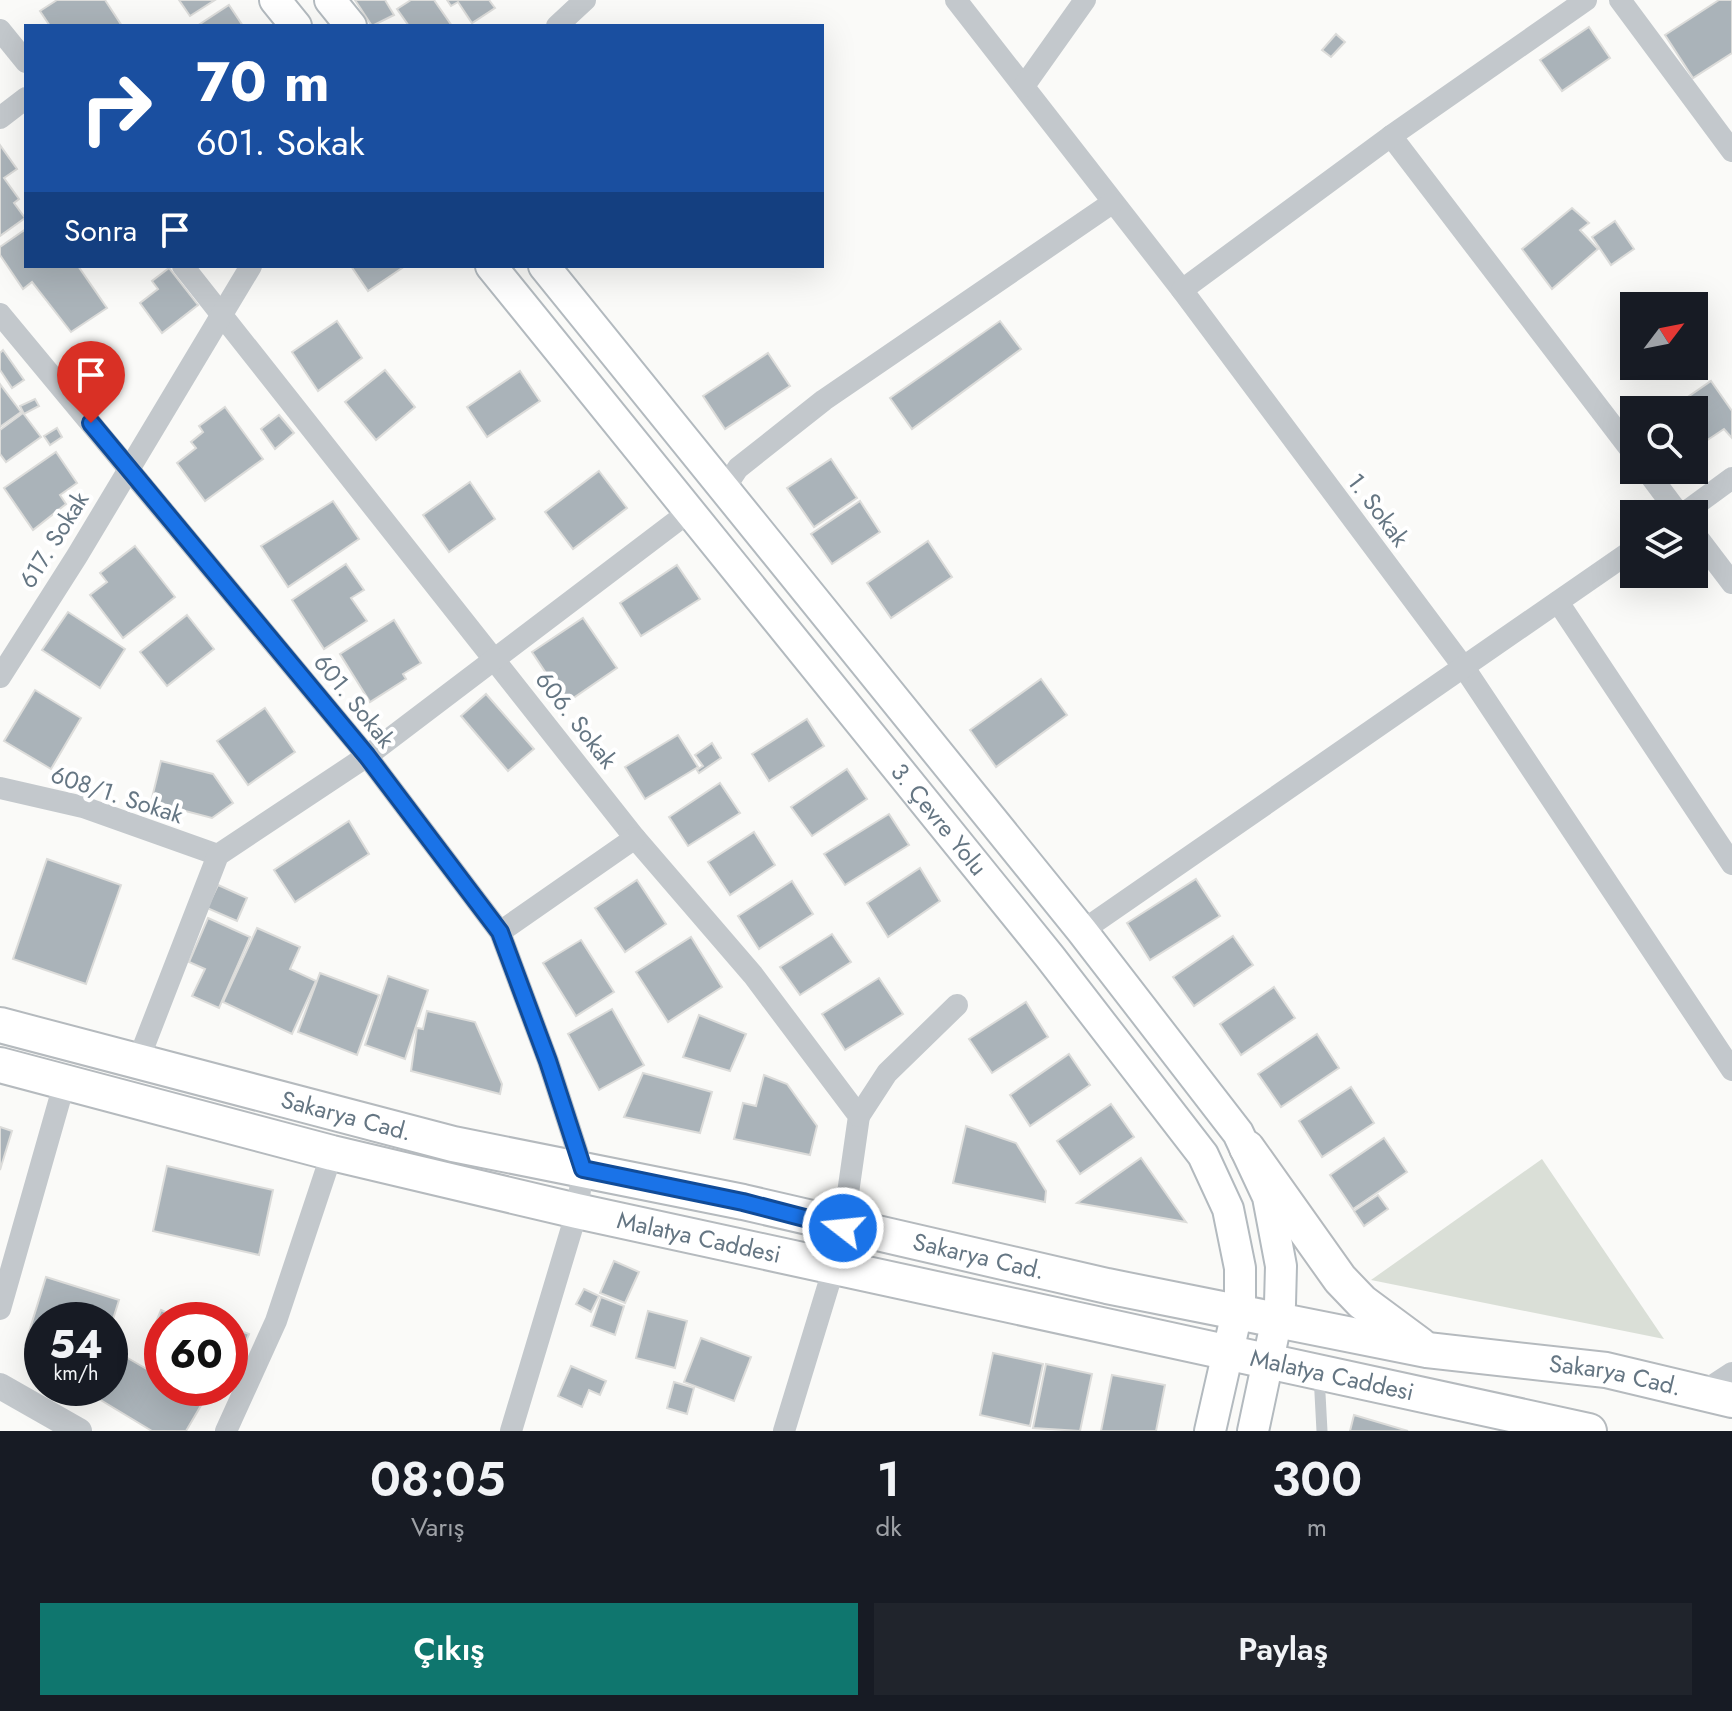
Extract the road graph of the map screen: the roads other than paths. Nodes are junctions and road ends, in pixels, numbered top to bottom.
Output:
1 (275, 0) edge
2 (330, 0) edge
3 (585, 0) edge
4 (956, 0) edge
5 (1085, 0) edge
6 (1586, 0) edge
7 (1620, 0) edge
8 (294, 24) edge
9 (349, 24) edge
10 (559, 24) edge
11 (0, 30) edge
12 (24, 60) edge
13 (1024, 86) junction
14 (24, 100) edge
15 (0, 118) edge
16 (1391, 136) junction
17 (1732, 151) edge
18 (1112, 203) junction
19 (185, 268) edge
20 (250, 268) edge
21 (493, 268) edge
22 (546, 268) edge
23 (1182, 290) junction
24 (219, 313) junction
25 (0, 314) edge
26 (1620, 436) edge
27 (128, 467) junction
28 (1732, 478) edge
29 (1657, 484) edge
30 (724, 489) junction
31 (1670, 500) edge
32 (1701, 500) edge
33 (690, 511) junction
34 (1708, 551) edge
35 (1620, 559) edge
36 (1732, 583) edge
37 (1558, 602) junction
38 (496, 659) junction
39 (1465, 669) junction
40 (0, 677) edge
41 (367, 756) junction
42 (0, 788) edge
43 (635, 838) junction
44 (218, 855) junction
45 (1732, 864) edge
46 (1082, 931) junction
47 (500, 932) junction
48 (957, 1005) dead end
49 (0, 1025) edge
50 (138, 1061) junction
51 (0, 1065) edge
52 (1732, 1070) edge
53 (65, 1081) junction
54 (859, 1116) junction
55 (1247, 1148) junction
56 (332, 1153) junction
57 (583, 1169) junction
58 (577, 1211) junction
59 (843, 1228) junction
60 (834, 1267) junction
61 (0, 1309) edge
62 (1237, 1312) junction
63 (1277, 1320) junction
64 (1427, 1350) junction
65 (1228, 1352) junction
66 (1268, 1360) junction
67 (1318, 1370) junction
68 (1732, 1373) edge
69 (0, 1386) edge
70 (1718, 1396) edge
71 (79, 1431) edge
72 (226, 1431) edge
73 (511, 1431) edge
74 (784, 1431) edge
75 (1210, 1431) edge
76 (1253, 1431) edge
77 (1322, 1431) edge
78 (1589, 1431) edge

1 - 8 main road
2 - 9 main road
3 - 10 street
4 - 13 street, 1. Sokak
5 - 13 street
6 - 16 street
7 - 17 street
11 - 12 street
13 - 18 street, 1. Sokak
14 - 15 street
16 - 23 street
16 - 26 street
18 - 23 street, 1. Sokak
18 - 30 street
19 - 24 street, 606. Sokak
20 - 24 street, 617. Sokak
21 - 33 main road, 3. Çevre Yolu
22 - 30 main road, 3. Çevre Yolu
23 - 39 street, 1. Sokak
24 - 27 street, 617. Sokak
24 - 38 street, 606. Sokak
25 - 27 street, 601. Sokak
27 - 40 street, 617. Sokak
27 - 41 street, 601. Sokak
28 - 32 street
29 - 31 street
30 - 46 main road, 3. Çevre Yolu
33 - 38 street
33 - 62 main road, 3. Çevre Yolu
34 - 36 street
35 - 37 street
37 - 39 street
37 - 45 street
38 - 41 street
38 - 43 street, 606. Sokak
39 - 46 street
39 - 52 street, 1. Sokak
41 - 44 street
41 - 47 street, 601. Sokak
42 - 44 street, 608/1. Sokak
43 - 47 street
43 - 54 street, 606. Sokak
44 - 50 street
46 - 55 main road, 3. Çevre Yolu
47 - 57 street, 601. Sokak
48 - 54 street
49 - 50 main road, Sakarya Cad.
50 - 57 main road, Sakarya Cad.
51 - 53 main road, Malatya Caddesi
53 - 56 main road, Malatya Caddesi
53 - 61 street
54 - 59 street
55 - 63 main road, 3. Çevre Yolu
55 - 64 main road
56 - 58 main road, Malatya Caddesi
56 - 72 street
57 - 58 street
57 - 59 main road, Sakarya Cad.
58 - 60 main road, Malatya Caddesi
58 - 73 street
59 - 62 main road, Sakarya Cad.
60 - 65 main road, Malatya Caddesi
60 - 74 street
62 - 63 main road, Sakarya Cad.
62 - 65 main road, 3. Çevre Yolu
63 - 64 main road, Sakarya Cad.
63 - 66 main road, 3. Çevre Yolu
64 - 70 main road, Sakarya Cad.
65 - 66 main road, Malatya Caddesi
65 - 75 main road, 3. Çevre Yolu
66 - 67 main road, Malatya Caddesi
66 - 76 main road, 3. Çevre Yolu
67 - 77 lane
67 - 78 main road, Malatya Caddesi
68 - 70 street
69 - 71 street

